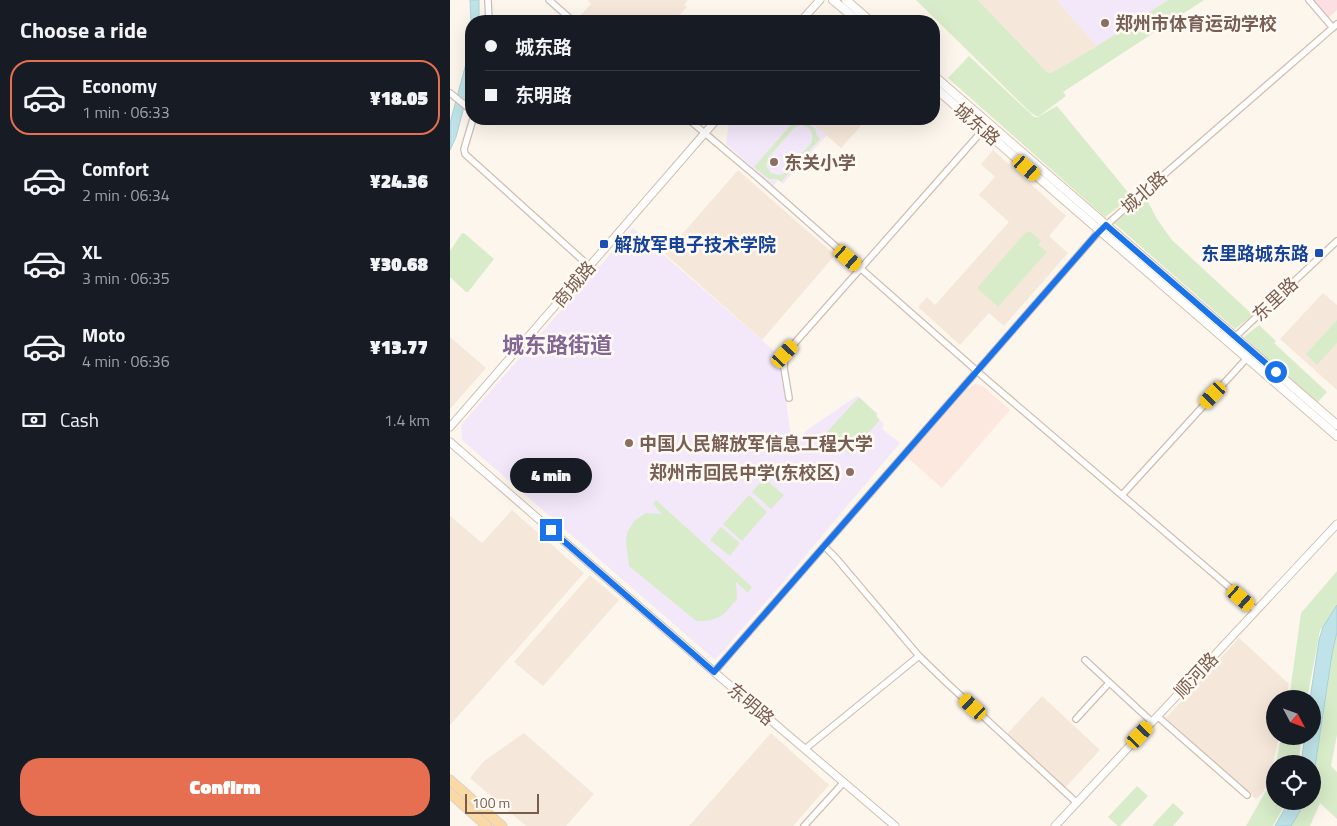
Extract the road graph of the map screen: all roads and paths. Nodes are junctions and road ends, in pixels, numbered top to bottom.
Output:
1 (488, 0) edge
2 (549, 0) edge
3 (820, 0) edge
4 (833, 0) edge
5 (846, 0) edge
6 (1309, 0) edge
7 (489, 15) edge
8 (566, 15) edge
9 (806, 15) edge
10 (851, 15) edge
11 (863, 15) edge
12 (1335, 26) edge
13 (940, 81) edge
14 (450, 92) edge
15 (940, 92) edge
16 (465, 105) edge
17 (471, 125) edge
18 (695, 125) edge
19 (712, 125) edge
20 (983, 130) junction
21 (705, 133) junction
22 (1103, 228) junction
23 (1337, 241) edge
24 (589, 266) junction
25 (861, 268) junction
26 (1235, 337) junction
27 (1247, 358) junction
28 (977, 371) junction
29 (789, 398) dead end
30 (1337, 425) edge
31 (450, 427) edge
32 (1337, 436) edge
33 (450, 442) edge
34 (1122, 495) junction
35 (1337, 524) edge
36 (824, 546) junction
37 (1256, 610) junction
38 (919, 656) junction
39 (1085, 660) dead end
40 (714, 672) junction
41 (1110, 683) junction
42 (1157, 716) junction
43 (1076, 719) dead end
44 (1152, 722) junction
45 (805, 749) junction
46 (450, 780) edge
47 (844, 782) junction
48 (450, 794) edge
49 (1247, 795) dead end
50 (1076, 804) junction
51 (487, 826) edge
52 (502, 826) edge
53 (804, 826) edge
54 (895, 826) edge
55 (1056, 826) edge

1 - 7 street
2 - 8 street
3 - 9 street
4 - 10 main road
5 - 11 main road
6 - 12 street
12 - 22 street, 城北路
13 - 22 main road, 城东路
14 - 16 street
15 - 20 main road, 城东路
17 - 24 street
18 - 21 street
19 - 21 street, 商城路
20 - 22 main road, 城东路
20 - 25 street
21 - 24 street, 商城路
21 - 25 street
22 - 26 main road, 城东路
22 - 27 main road, 城东路
22 - 28 street, 城北路
23 - 26 street, 东里路
24 - 31 street, 商城路
25 - 28 street
25 - 29 street
26 - 30 main road, 城东路
27 - 32 main road, 城东路
27 - 34 street
28 - 34 street
28 - 36 street, 城北路
33 - 40 street, 东明路
34 - 37 street
35 - 37 street, 顺河路
36 - 38 street
36 - 40 street, 城北路
37 - 42 street, 顺河路
38 - 45 street
38 - 50 street
39 - 41 street
40 - 45 street, 东明路
41 - 43 street
41 - 44 street
42 - 44 street, 顺河路
42 - 49 street
44 - 50 street, 顺河路
45 - 47 street, 东明路
46 - 52 main road
47 - 53 street
47 - 54 street, 东明路
48 - 51 main road
50 - 55 street, 顺河路

